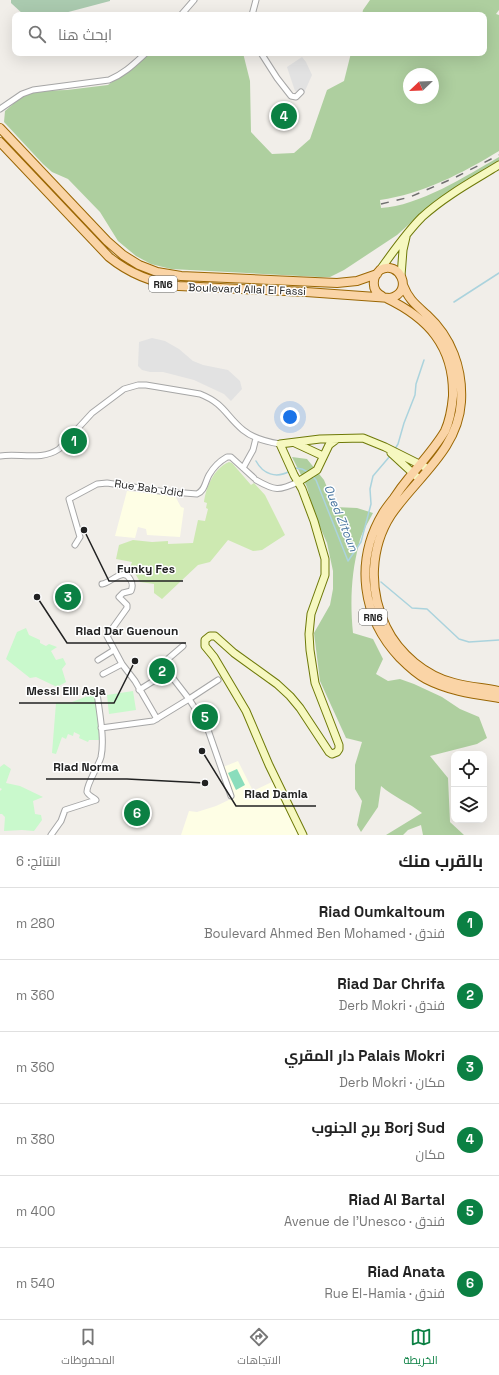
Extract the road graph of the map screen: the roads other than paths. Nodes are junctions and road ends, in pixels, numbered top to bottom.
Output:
1 (194, 0) edge
2 (256, 0) edge
3 (184, 12) edge
4 (253, 12) edge
5 (143, 56) edge
6 (263, 56) edge
7 (301, 92) dead end
8 (0, 109) edge
9 (0, 128) edge
10 (0, 142) edge
11 (499, 165) edge
12 (407, 235) junction
13 (378, 272) junction
14 (401, 276) junction
15 (403, 284) junction
16 (384, 297) junction
17 (256, 438) junction
18 (337, 438) junction
19 (295, 443) junction
20 (280, 444) junction
21 (385, 447) junction
22 (0, 456) edge
23 (323, 456) junction
24 (420, 464) junction
25 (243, 468) junction
26 (430, 470) junction
27 (413, 473) junction
28 (299, 478) junction
29 (420, 481) junction
30 (75, 545) dead end
31 (102, 584) dead end
32 (183, 646) dead end
33 (114, 650) junction
34 (98, 660) dead end
35 (122, 664) junction
36 (168, 672) junction
37 (103, 674) dead end
38 (426, 675) junction
39 (221, 678) junction
40 (140, 690) junction
41 (499, 691) edge
42 (97, 692) dead end
43 (499, 698) edge
44 (189, 699) junction
45 (157, 719) junction
46 (101, 728) junction
47 (230, 796) dead end
48 (51, 835) edge
49 (303, 835) edge

1 - 3 street
2 - 4 street
5 - 8 street
6 - 7 street
9 - 13 main road, Boulevard Allal El Fassi / RN6
10 - 16 main road, Boulevard Allal El Fassi / RN6
11 - 12 main road
12 - 13 main road
12 - 14 main road
13 - 14 main road, RN6
13 - 16 main road
14 - 15 main road, RN6
15 - 16 main road
15 - 26 main road, Boulevard Allal El Fassi / RN6
16 - 24 main road, Boulevard Allal El Fassi / RN6
17 - 20 street
17 - 22 street
17 - 25 street
18 - 19 main road
18 - 21 main road
18 - 23 main road, Rue Bab Jdid
19 - 20 main road
19 - 23 main road
20 - 28 main road
21 - 24 main road
21 - 27 main road
23 - 28 main road, Rue Bab Jdid
24 - 26 main road
24 - 27 main road, Boulevard Allal El Fassi / RN6
25 - 28 street, Rue Bab Jdid
25 - 30 street, Rue Bab Jdid
26 - 29 main road, Boulevard Allal El Fassi / RN6
27 - 29 main road
27 - 38 main road, Boulevard Allal El Fassi / RN6
28 - 39 main road
29 - 38 main road, Boulevard Allal El Fassi / RN6
31 - 33 street
32 - 36 street
33 - 34 street
33 - 35 street
35 - 37 street
35 - 40 street
36 - 40 street
36 - 44 street
38 - 41 main road, Boulevard Allal El Fassi / RN6
38 - 43 main road, Boulevard Allal El Fassi / RN6
39 - 44 street
39 - 49 main road
40 - 45 street
42 - 46 street
44 - 45 street
44 - 47 street
45 - 46 street
46 - 48 street

